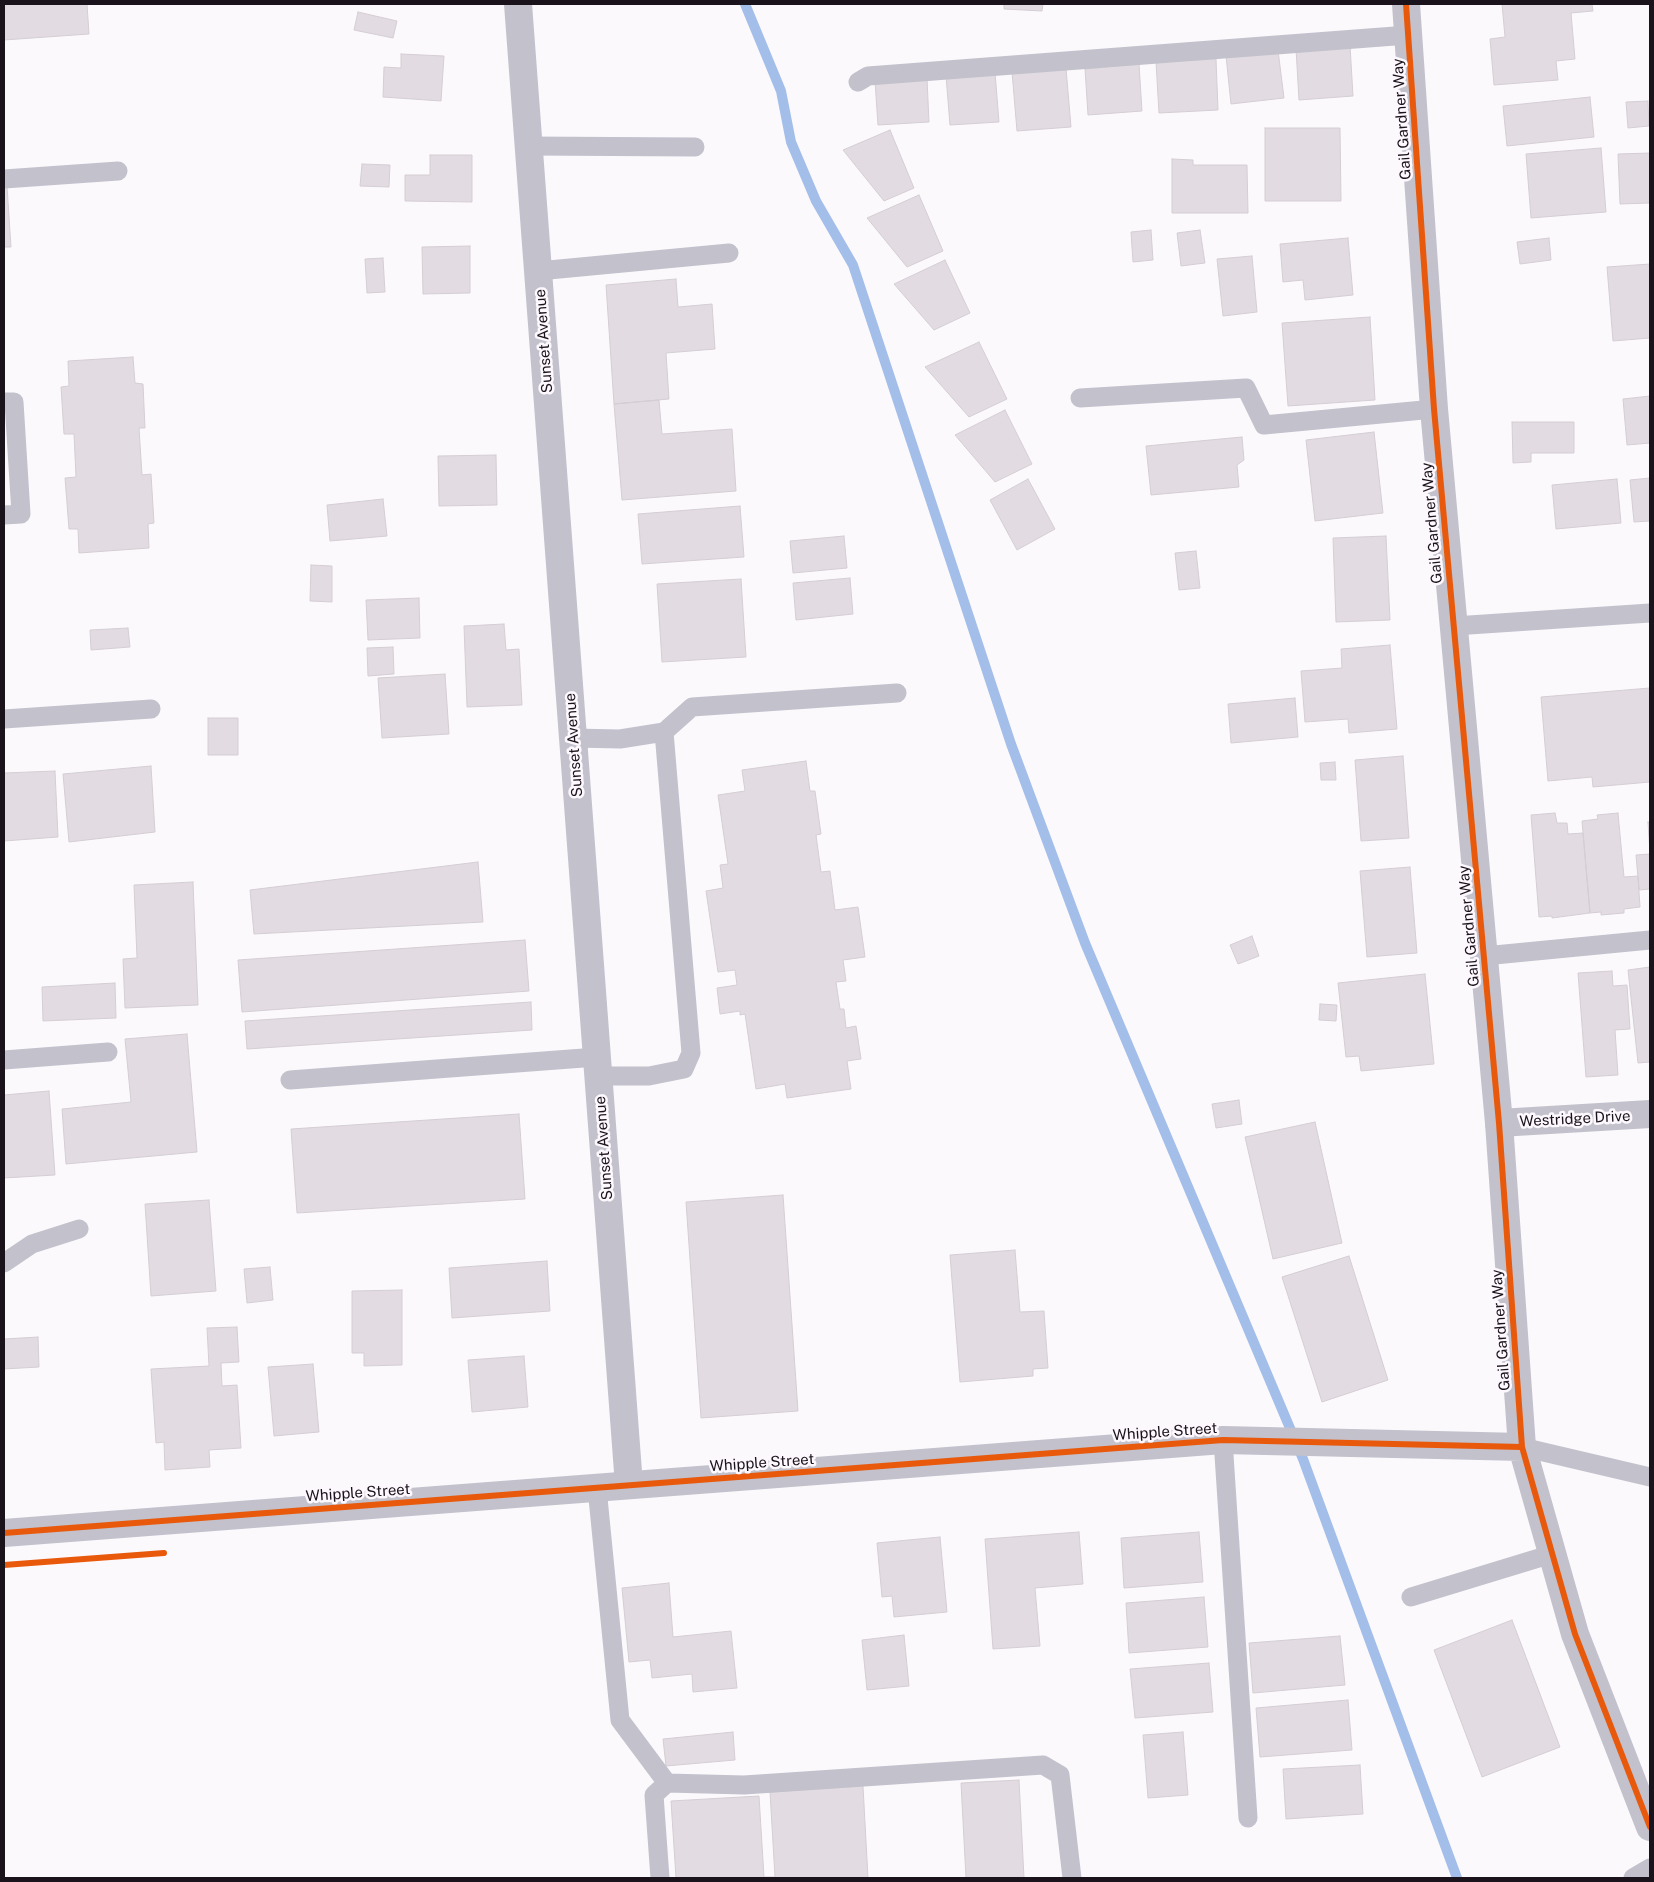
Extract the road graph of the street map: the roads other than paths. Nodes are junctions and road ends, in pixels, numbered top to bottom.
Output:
1 (518, 4) edge
2 (1406, 4) edge
3 (1408, 35) junction
4 (858, 82) dead end
5 (529, 146) junction
6 (695, 147) dead end
7 (118, 171) dead end
8 (4, 180) edge
9 (729, 253) dead end
10 (538, 271) junction
11 (1080, 398) dead end
12 (4, 402) edge
13 (1434, 410) junction
14 (4, 515) edge
15 (1650, 613) edge
16 (1454, 626) junction
17 (897, 693) dead end
18 (151, 709) dead end
19 (4, 719) edge
20 (664, 732) junction
21 (573, 738) junction
22 (1650, 940) edge
23 (1484, 956) junction
24 (108, 1052) dead end
25 (4, 1060) edge
26 (598, 1066) junction
27 (290, 1080) dead end
28 (1650, 1114) edge
29 (1499, 1123) junction
30 (79, 1229) dead end
31 (4, 1263) edge
32 (1223, 1440) junction
33 (1522, 1447) junction
34 (1650, 1477) edge
35 (629, 1485) junction
36 (597, 1488) junction
37 (4, 1533) edge
38 (1552, 1554) junction
39 (1411, 1597) dead end
40 (667, 1783) junction
41 (1248, 1818) dead end
42 (1650, 1826) edge
43 (1650, 1868) edge
44 (660, 1878) edge
45 (1072, 1878) edge
46 (1633, 1878) edge

1 - 5 street, Sunset Avenue
2 - 3 street, Gail Gardner Way
3 - 4 lane
3 - 13 street, Gail Gardner Way
5 - 6 lane
5 - 10 street, Sunset Avenue
7 - 8 lane
9 - 10 lane
10 - 21 street, Sunset Avenue
11 - 13 lane
12 - 14 lane
13 - 16 street, Gail Gardner Way
15 - 16 lane
16 - 23 street, Gail Gardner Way
17 - 20 lane
18 - 19 lane
20 - 21 lane
20 - 26 lane
21 - 26 street, Sunset Avenue
22 - 23 lane
23 - 29 street, Gail Gardner Way
24 - 25 lane
26 - 27 lane
26 - 35 street, Sunset Avenue
28 - 29 street, Westridge Drive
29 - 33 street, Gail Gardner Way
30 - 31 lane
32 - 33 street, Whipple Street
32 - 35 street, Whipple Street
32 - 41 lane
33 - 34 lane
33 - 38 street, Gail Gardner Way
35 - 36 street, Whipple Street
36 - 37 street, Whipple Street
36 - 40 lane
38 - 39 lane
38 - 42 street, Gail Gardner Way
40 - 44 lane
40 - 45 lane
43 - 46 lane

